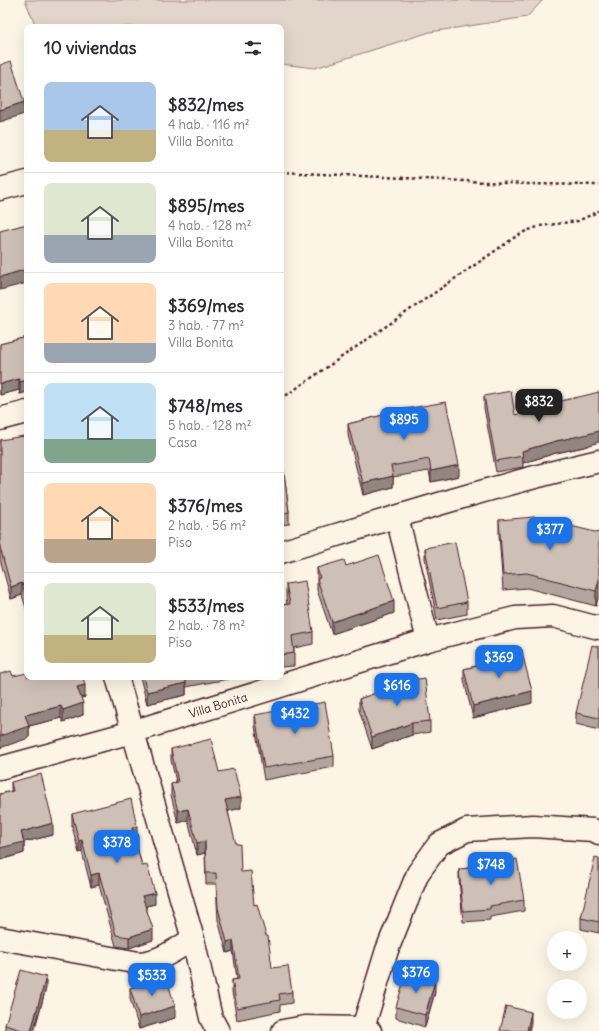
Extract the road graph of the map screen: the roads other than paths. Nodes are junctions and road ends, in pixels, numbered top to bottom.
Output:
1 (24, 183) edge
2 (0, 189) edge
3 (24, 413) edge
4 (0, 419) edge
5 (599, 461) edge
6 (397, 517) junction
7 (284, 551) edge
8 (599, 628) edge
9 (428, 640) junction
10 (118, 680) edge
11 (132, 732) junction
12 (0, 768) edge
13 (599, 833) edge
14 (0, 938) edge
15 (193, 939) junction
16 (366, 1030) edge
17 (218, 1031) edge
18 (282, 1031) edge

1 - 2 street
3 - 4 street
5 - 6 street
6 - 7 street
6 - 9 street
8 - 9 street, Villa Bonita
9 - 11 street, Villa Bonita
10 - 11 street
11 - 12 street, Villa Bonita
11 - 15 street
13 - 16 street
14 - 15 street
15 - 17 street
16 - 18 street

